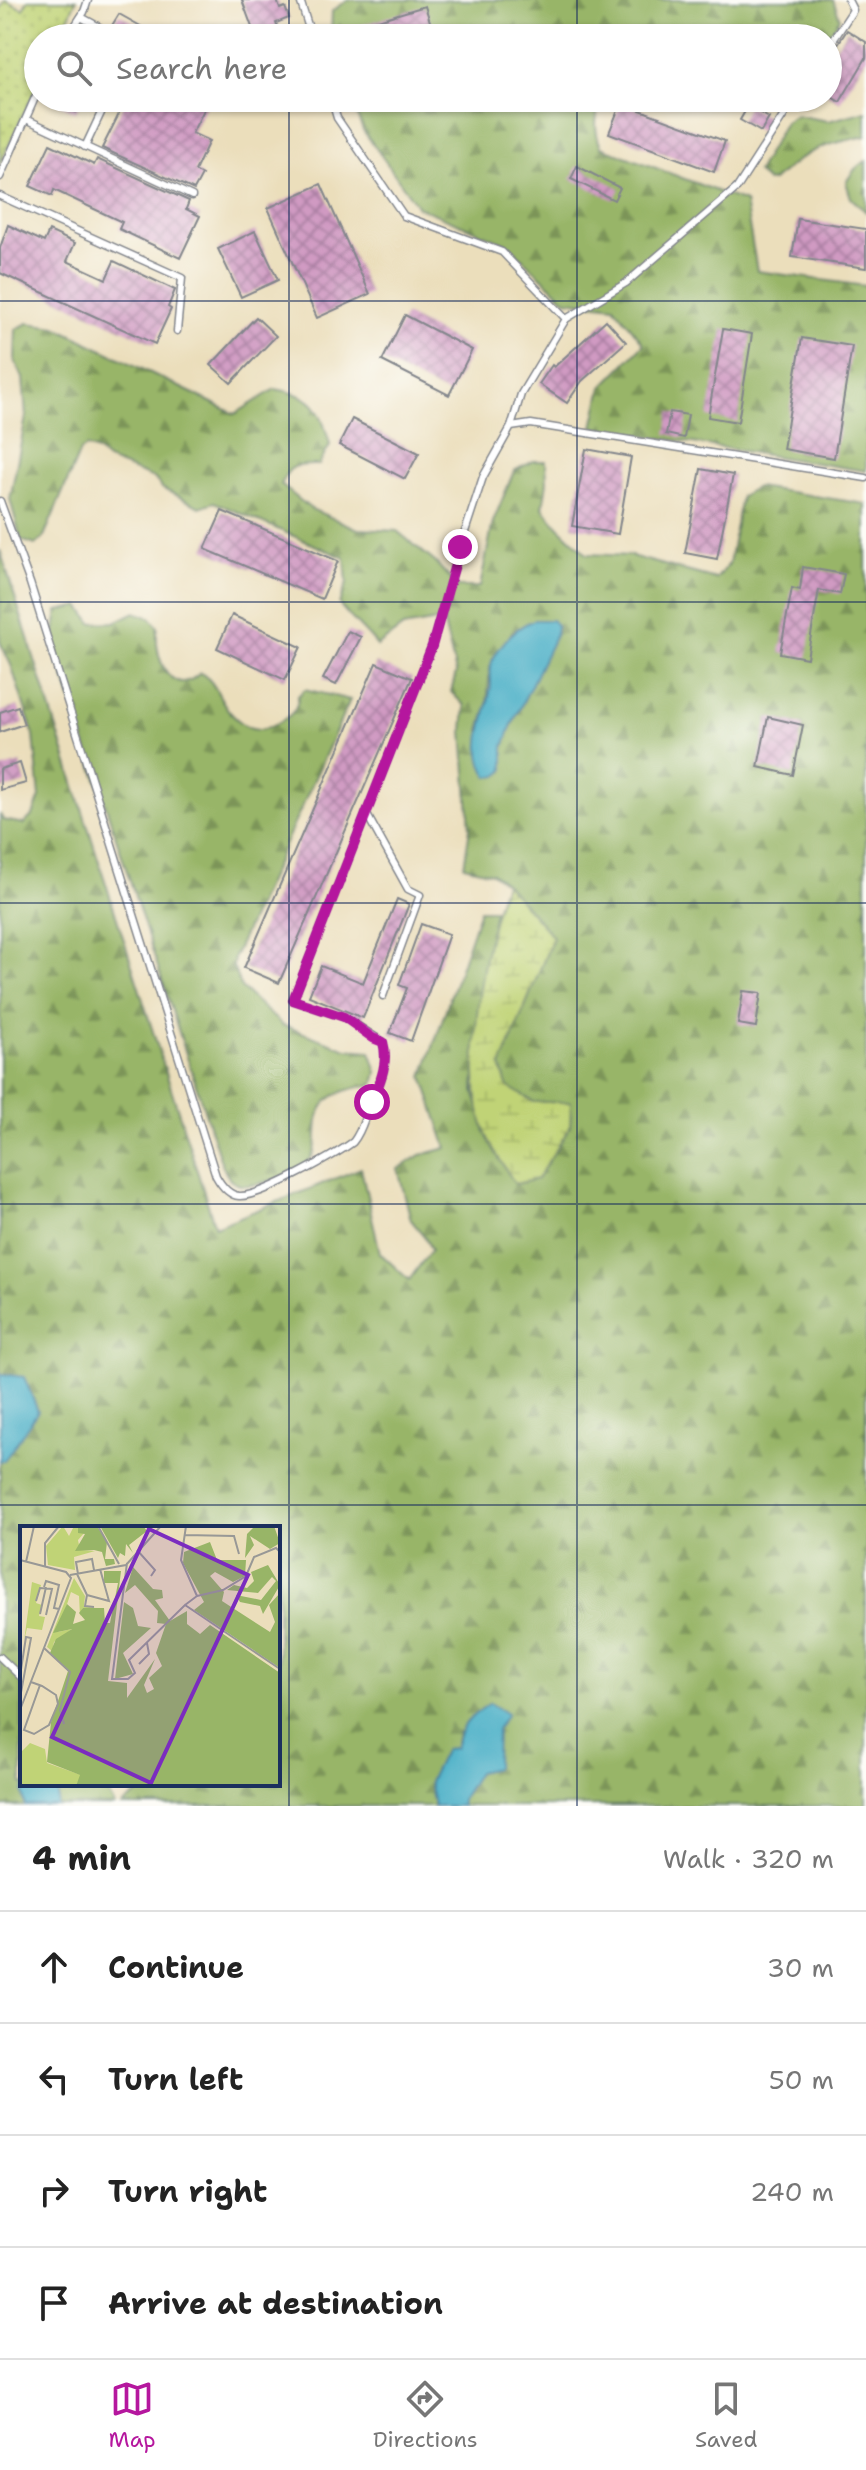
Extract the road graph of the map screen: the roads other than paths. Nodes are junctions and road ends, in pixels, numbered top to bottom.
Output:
1 (88, 0) edge
2 (300, 0) edge
3 (848, 0) edge
4 (81, 17) junction
5 (76, 24) edge
6 (94, 24) edge
7 (308, 24) edge
8 (842, 27) edge
9 (29, 112) edge
10 (101, 112) edge
11 (335, 112) edge
12 (786, 112) edge
13 (26, 119) junction
14 (85, 147) junction
15 (0, 177) edge
16 (0, 196) edge
17 (192, 196) dead end
18 (566, 319) junction
19 (177, 331) dead end
20 (511, 427) junction
21 (866, 478) edge
22 (0, 501) edge
23 (366, 813) junction
24 (383, 996) dead end
25 (0, 1657) edge
26 (20, 1676) edge

1 - 4 lane
2 - 7 lane
3 - 8 lane
4 - 5 lane
4 - 6 lane
9 - 13 lane
10 - 14 lane
11 - 18 lane
12 - 18 lane
13 - 14 lane
13 - 15 lane
14 - 17 lane
16 - 19 lane
18 - 20 lane
20 - 21 lane
20 - 23 lane
22 - 23 lane
23 - 24 lane
25 - 26 lane

